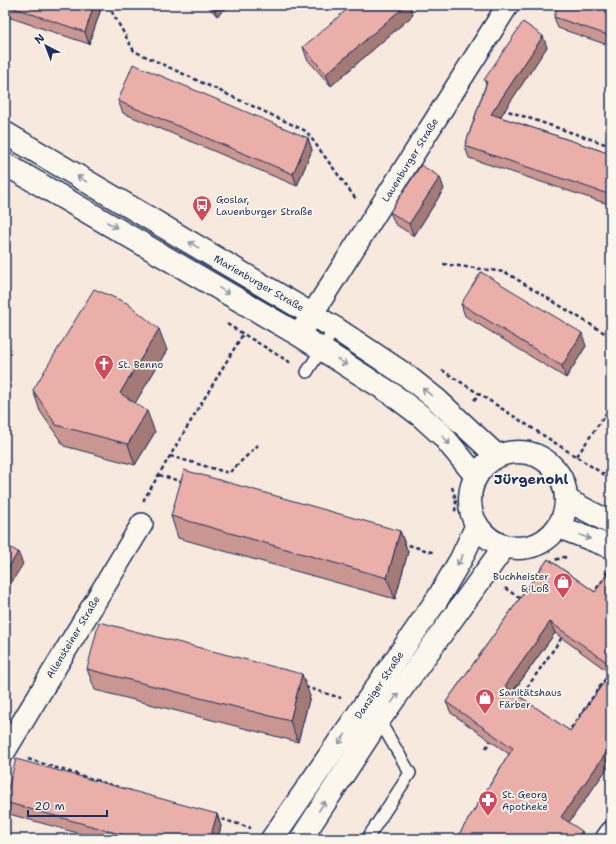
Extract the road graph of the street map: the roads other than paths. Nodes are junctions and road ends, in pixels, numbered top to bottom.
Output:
1 (501, 8) edge
2 (5, 133) edge
3 (5, 164) edge
4 (312, 314) junction
5 (335, 328) junction
6 (299, 335) junction
7 (322, 349) junction
8 (307, 372) road end
9 (497, 456) junction
10 (476, 476) junction
11 (567, 500) junction
12 (611, 523) edge
13 (142, 524) road end
14 (477, 526) junction
15 (559, 527) junction
16 (504, 547) junction
17 (611, 547) edge
18 (379, 720) junction
19 (5, 751) edge
20 (611, 832) edge
21 (263, 834) edge
22 (301, 839) edge
23 (366, 839) edge
24 (606, 839) edge

1 - 4 street, Lauenburger Straße
4 -> 2 street, Marienburger Straße
3 -> 6 street
4 - 5 street, Marienburger Straße
4 - 6 street, Lauenburger Straße
5 - 7 lane
9 -> 5 street, Marienburger Straße
6 - 7 street
7 - 8 lane
7 -> 10 street
9 - 10 street
9 - 11 street
10 - 14 street
11 - 12 street
11 - 15 street
13 - 19 street, Allensteiner Straße
14 - 16 street
14 -> 21 street, Danziger Straße
15 - 16 street
15 -> 17 street
18 -> 16 street, Danziger Straße
22 -> 18 street, Danziger Straße
18 - 23 lane
20 - 24 street

